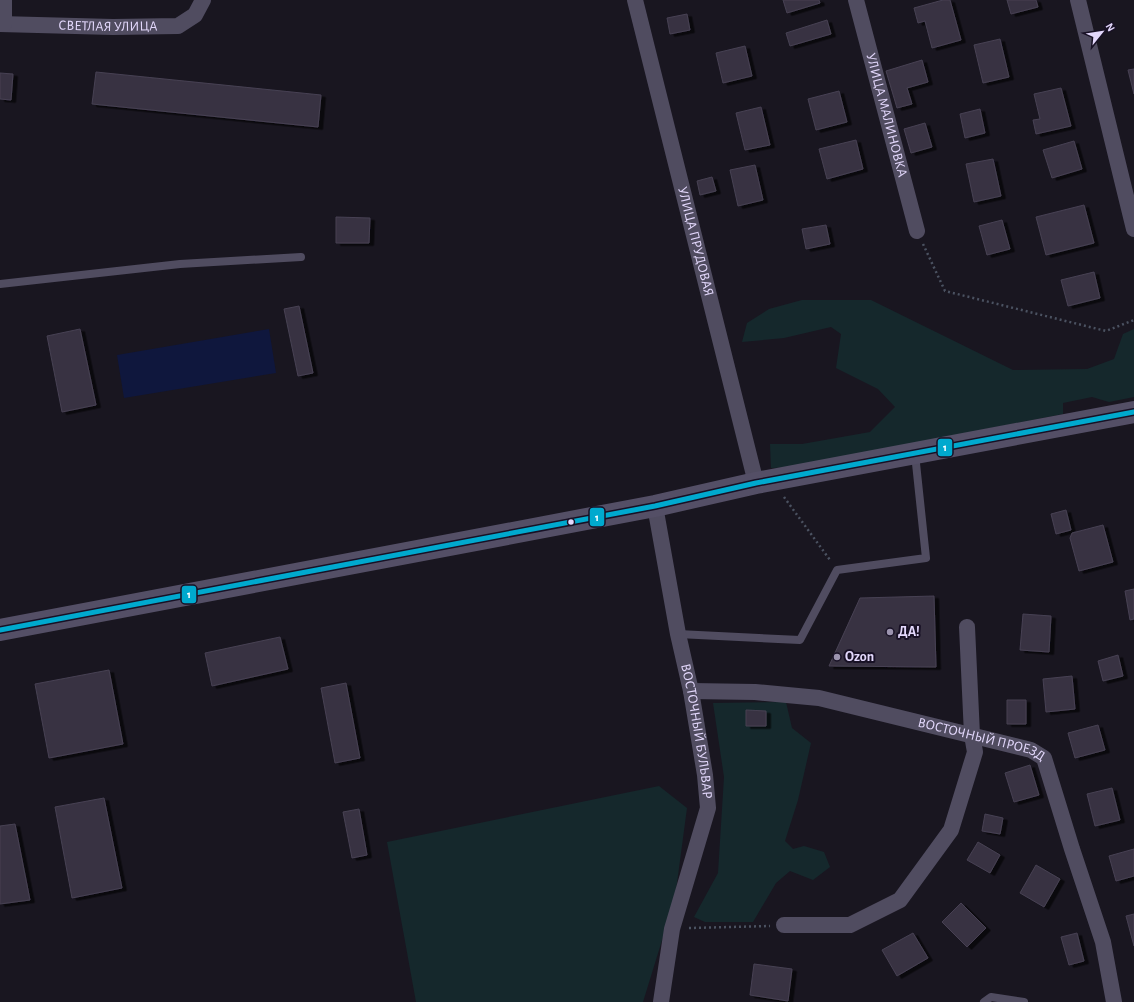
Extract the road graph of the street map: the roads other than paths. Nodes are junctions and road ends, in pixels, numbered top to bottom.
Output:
1 (4, 0) edge
2 (203, 0) edge
3 (635, 0) edge
4 (856, 0) edge
5 (1078, 0) edge
6 (2, 24) edge
7 (1134, 229) edge
8 (917, 231) road end
9 (301, 257) dead end
10 (0, 284) edge
11 (1134, 412) edge
12 (915, 453) junction
13 (756, 483) junction
14 (655, 506) junction
15 (967, 627) dead end
16 (0, 630) edge
17 (678, 634) junction
18 (691, 691) junction
19 (972, 735) junction
20 (784, 925) road end
21 (661, 1002) edge
22 (984, 1002) edge
23 (1024, 1002) edge
24 (1114, 1002) edge

1 - 6 street
2 - 6 street, СВЕТЛАЯ УЛИЦА
3 - 13 street, УЛИЦА ПРУДОВАЯ
4 - 8 street, УЛИЦА МАЛИНОВКА
5 - 7 street
9 - 10 lane
11 - 12 main road
12 - 13 main road
12 - 17 lane
13 - 14 main road
14 - 16 main road
14 - 17 street, ВОСТОЧНЫЙ БУЛЬВАР
15 - 19 street
17 - 18 street, ВОСТОЧНЫЙ БУЛЬВАР
18 - 19 street, ВОСТОЧНЫЙ ПРОЕЗД
18 - 21 street, ВОСТОЧНЫЙ БУЛЬВАР
19 - 20 street
19 - 24 street, ВОСТОЧНЫЙ ПРОЕЗД
22 - 23 lane

